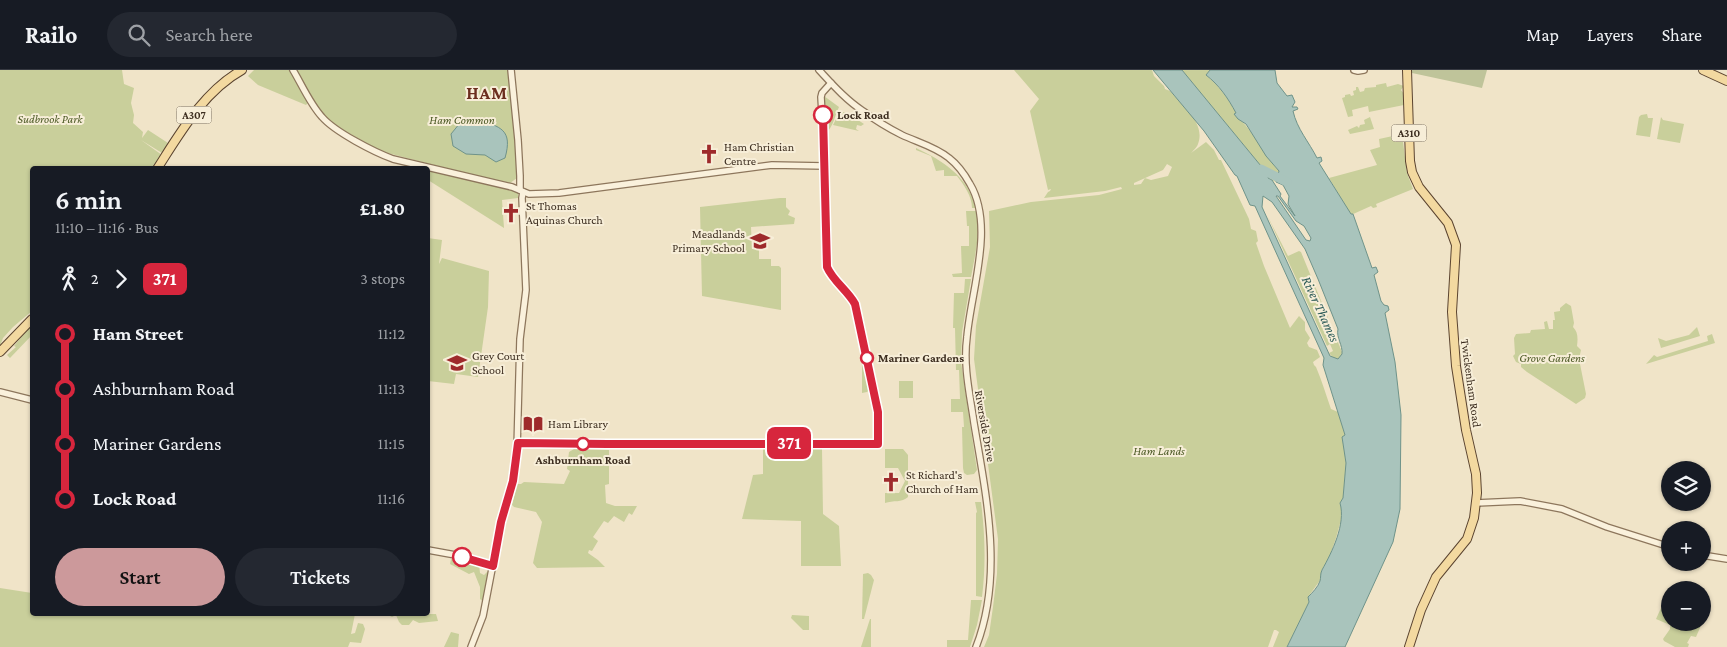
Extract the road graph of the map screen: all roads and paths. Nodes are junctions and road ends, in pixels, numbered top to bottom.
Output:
1 (242, 70) edge
2 (293, 70) edge
3 (511, 70) edge
4 (819, 70) edge
5 (1354, 70) edge
6 (1364, 70) edge
7 (1407, 70) edge
8 (1704, 70) edge
9 (1727, 81) edge
10 (831, 83) junction
11 (159, 166) edge
12 (421, 166) edge
13 (430, 168) edge
14 (521, 191) junction
15 (30, 321) edge
16 (0, 352) edge
17 (0, 392) edge
18 (30, 400) edge
19 (1476, 503) junction
20 (1661, 545) edge
21 (430, 550) edge
22 (1711, 556) edge
23 (1727, 559) edge
24 (493, 566) junction
25 (471, 647) edge
26 (976, 647) edge
27 (1409, 647) edge

1 - 11 main road, A307
2 - 12 street
3 - 14 street
4 - 10 street, Riverside Drive
5 - 6 street
7 - 19 main road, Twickenham Road / A310
8 - 9 main road
10 - 14 street
10 - 26 street, Riverside Drive
13 - 14 street
14 - 24 street
15 - 16 main road
17 - 18 street
19 - 20 street
19 - 27 main road, Twickenham Road / A310
21 - 24 street
22 - 23 street
24 - 25 street

